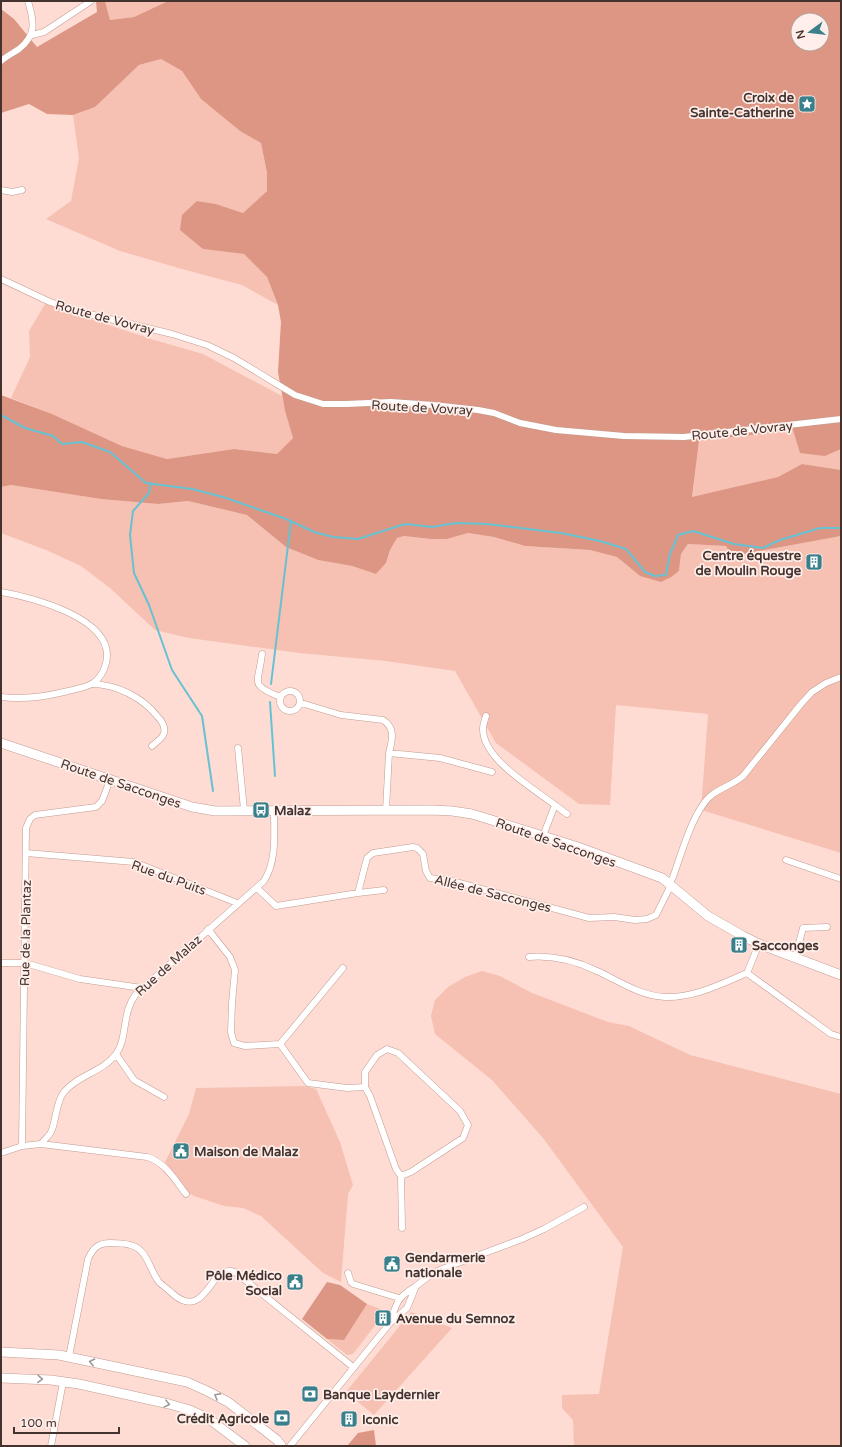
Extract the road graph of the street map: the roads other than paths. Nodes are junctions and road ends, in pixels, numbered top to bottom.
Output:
1 (28, 1) edge
2 (91, 1) edge
3 (32, 35) junction
4 (1, 61) edge
5 (1, 190) edge
6 (22, 190) dead end
7 (1, 279) edge
8 (841, 419) edge
9 (1, 592) edge
10 (262, 654) dead end
11 (841, 676) edge
12 (92, 684) junction
13 (1, 697) edge
14 (280, 697) junction
15 (301, 703) junction
16 (486, 716) dead end
17 (1, 743) edge
18 (152, 746) dead end
19 (238, 748) dead end
20 (389, 753) junction
21 (492, 772) dead end
22 (110, 780) junction
23 (555, 805) junction
24 (244, 810) junction
25 (386, 810) junction
26 (274, 811) junction
27 (568, 814) dead end
28 (543, 836) junction
29 (26, 853) junction
30 (786, 860) dead end
31 (841, 879) edge
32 (670, 884) junction
33 (257, 888) junction
34 (384, 890) dead end
35 (358, 893) junction
36 (237, 903) junction
37 (826, 927) dead end
38 (208, 929) junction
39 (759, 944) junction
40 (529, 957) dead end
41 (795, 958) junction
42 (25, 963) junction
43 (1, 964) edge
44 (343, 968) dead end
45 (747, 973) junction
46 (841, 975) edge
47 (142, 988) junction
48 (841, 1037) edge
49 (280, 1044) junction
50 (116, 1054) junction
51 (365, 1086) junction
52 (164, 1097) dead end
53 (41, 1144) junction
54 (22, 1146) junction
55 (1, 1154) edge
56 (401, 1176) junction
57 (186, 1194) dead end
58 (584, 1207) dead end
59 (402, 1228) dead end
60 (348, 1273) dead end
61 (416, 1286) junction
62 (399, 1298) junction
63 (390, 1322) junction
64 (1, 1352) edge
65 (69, 1357) junction
66 (353, 1367) junction
67 (1, 1378) edge
68 (63, 1382) junction
69 (51, 1446) edge
70 (245, 1446) edge
71 (282, 1446) edge

1 - 3 street
2 - 3 street
3 - 4 street
5 - 6 street
7 - 8 street, Route de Vovray
9 - 12 street
10 - 14 street
11 - 32 street
12 - 13 street
12 - 18 street
14 - 15 street
14 - 15 street
15 - 20 street
16 - 23 street
17 - 22 street, Route de Sacconges
19 - 24 street
20 - 21 street
20 - 25 street
22 - 24 street, Route de Sacconges
22 - 29 street, Rue de la Plantaz
23 - 27 street
23 - 28 street
24 - 26 street, Route de Sacconges
25 - 26 street, Route de Sacconges
25 - 28 street, Route de Sacconges
26 - 33 street, Rue de Malaz
28 - 32 street, Route de Sacconges
29 - 36 street, Rue du Puits
29 - 42 street, Rue de la Plantaz
30 - 31 street
32 - 35 street, Allée de Sacconges
32 - 39 street, Route de Sacconges
33 - 35 street
33 - 36 street, Rue de Malaz
34 - 35 street
36 - 38 street, Rue de Malaz
37 - 41 street
38 - 47 street, Rue de Malaz
38 - 49 street
39 - 41 street, Route de Sacconges
39 - 45 street
40 - 45 street
41 - 46 street, Route de Sacconges
42 - 43 street
42 - 47 street
42 - 54 street, Rue de la Plantaz
44 - 49 street
45 - 48 street
47 - 50 street, Rue de Malaz
49 - 51 street
50 - 52 street
50 - 53 street
51 - 56 street
51 - 56 street
53 - 54 street
53 - 57 street
54 - 55 street
56 - 59 street
58 - 61 street
60 - 62 street
61 - 62 street
61 - 63 street
62 - 63 street
63 - 66 street
64 - 65 street
65 - 66 street
71 -> 65 street
66 - 71 street
67 -> 68 street
68 - 69 street
68 -> 70 street

